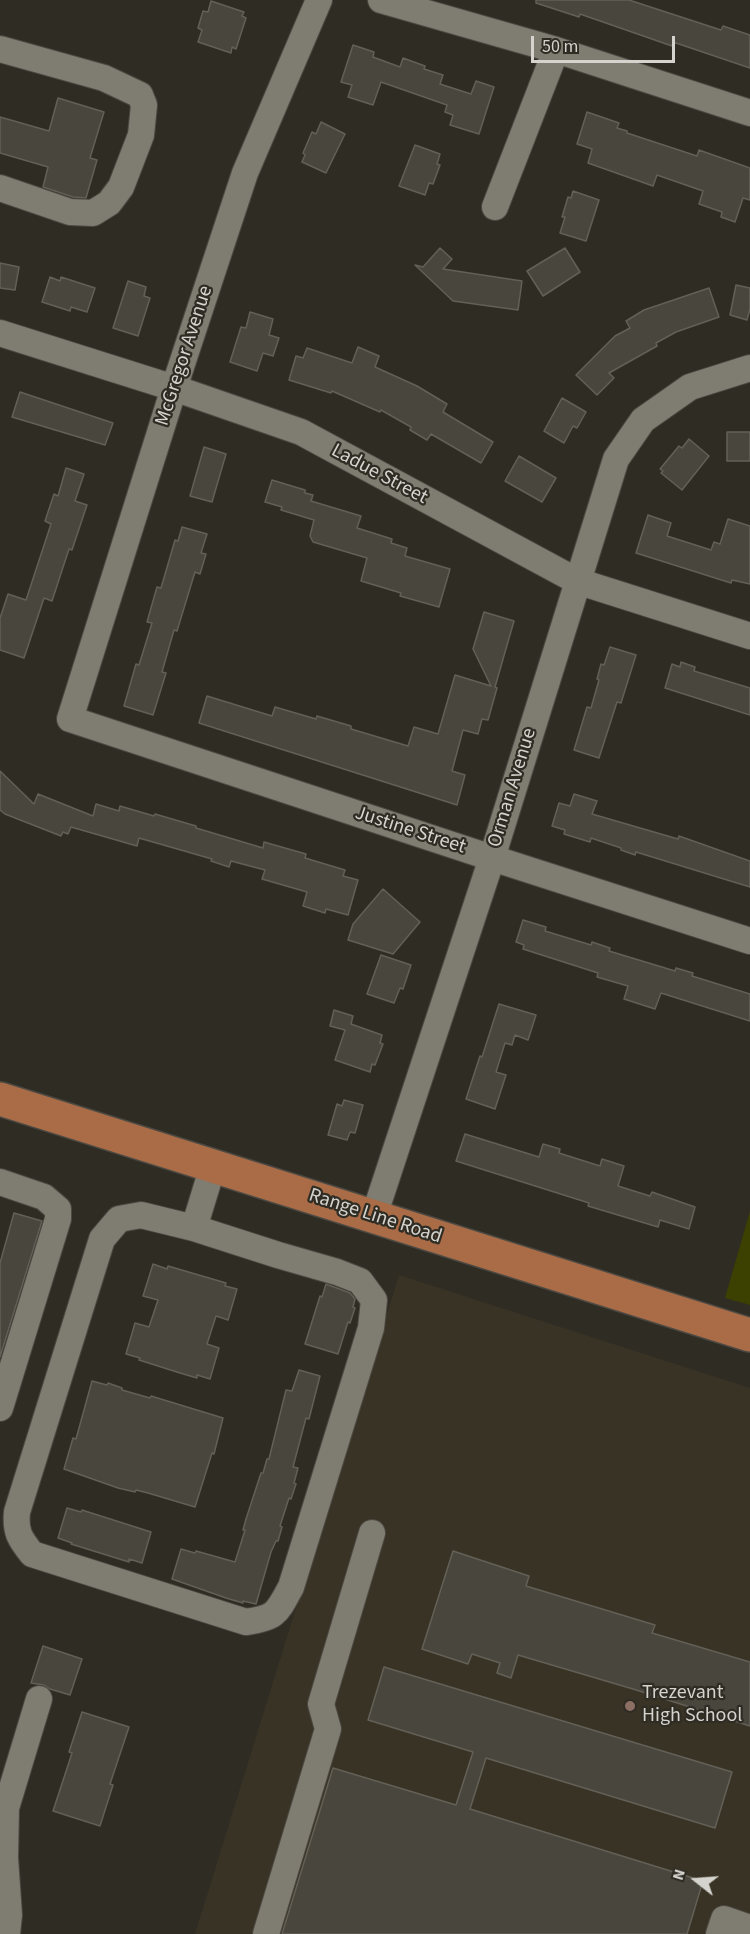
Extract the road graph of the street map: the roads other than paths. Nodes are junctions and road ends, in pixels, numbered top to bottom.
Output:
1 (319, 0) edge
2 (381, 0) edge
3 (0, 49) edge
4 (556, 50) junction
5 (750, 113) edge
6 (0, 188) edge
7 (495, 207) dead end
8 (0, 333) edge
9 (750, 368) edge
10 (174, 388) junction
11 (577, 581) junction
12 (750, 636) edge
13 (70, 719) joint
14 (492, 858) junction
15 (750, 941) edge
16 (0, 1099) edge
17 (213, 1166) junction
18 (0, 1182) edge
19 (374, 1216) junction
20 (194, 1228) junction
21 (750, 1335) edge
22 (0, 1408) edge
23 (372, 1533) dead end
24 (39, 1699) dead end
25 (750, 1928) edge
26 (7, 1934) edge
27 (266, 1934) edge
28 (720, 1934) edge

1 - 10 street, McGregor Avenue
2 - 4 street
3 - 6 street
4 - 5 street
4 - 7 street
8 - 10 street, Ladue Street
9 - 11 street, Orman Avenue
10 - 11 street, Ladue Street
10 - 13 street, McGregor Avenue
11 - 12 street, Ladue Street
11 - 14 street, Orman Avenue
13 - 14 street, Justine Street
14 - 15 street, Justine Street
14 - 19 street, Orman Avenue
16 - 17 main road, Range Line Road
17 - 19 main road, Range Line Road
17 - 20 street
18 - 22 street
19 - 21 main road, Range Line Road
20 - 20 street
23 - 27 street
24 - 26 street
25 - 28 street

